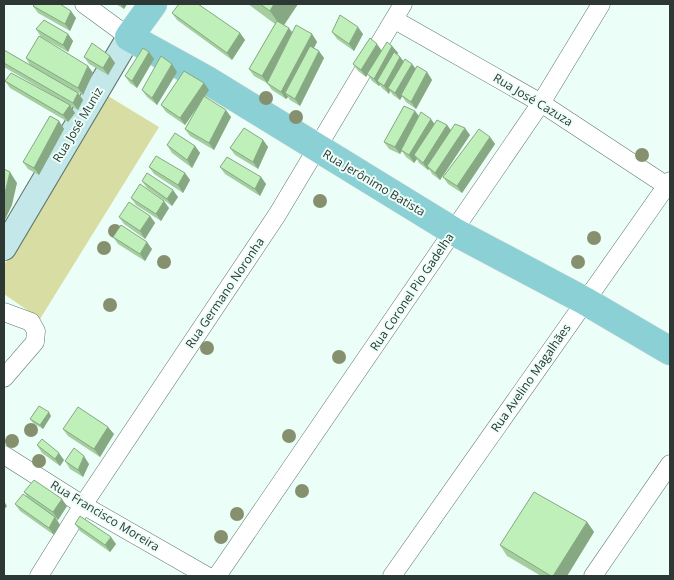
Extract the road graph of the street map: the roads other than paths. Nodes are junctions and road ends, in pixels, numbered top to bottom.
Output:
1 (84, 4) edge
2 (153, 4) edge
3 (403, 4) edge
4 (601, 4) edge
5 (395, 20) junction
6 (129, 37) junction
7 (540, 103) junction
8 (316, 148) junction
9 (669, 183) edge
10 (453, 231) junction
11 (4, 248) edge
12 (585, 301) junction
13 (4, 312) edge
14 (670, 350) edge
15 (4, 378) edge
16 (4, 454) edge
17 (670, 464) edge
18 (83, 504) junction
19 (39, 576) edge
20 (207, 576) edge
21 (217, 576) edge
22 (392, 576) edge
23 (593, 576) edge

1 - 6 street, Rua Jerônimo Batista
2 - 6 main road, Rua José Muniz
3 - 5 street, Rua Germano Noronha
4 - 7 street, Rua Coronel Pio Gadelha
5 - 7 street, Rua José Cazuza
5 - 8 street, Rua Germano Noronha
6 - 8 main road, Rua Jerônimo Batista
6 - 11 main road, Rua José Muniz
7 - 9 street, Rua José Cazuza
7 - 10 street, Rua Coronel Pio Gadelha
8 - 10 main road, Rua Jerônimo Batista
8 - 18 street, Rua Germano Noronha
9 - 12 street, Rua Avelino Magalhães
10 - 12 main road, Rua Jerônimo Batista
10 - 21 street, Rua Coronel Pio Gadelha
12 - 14 main road, Rua Jerônimo Batista
12 - 22 street, Rua Avelino Magalhães
13 - 15 street
16 - 18 street, Rua Francisco Moreira
17 - 23 street
18 - 19 street, Rua Germano Noronha
18 - 20 street, Rua Francisco Moreira

